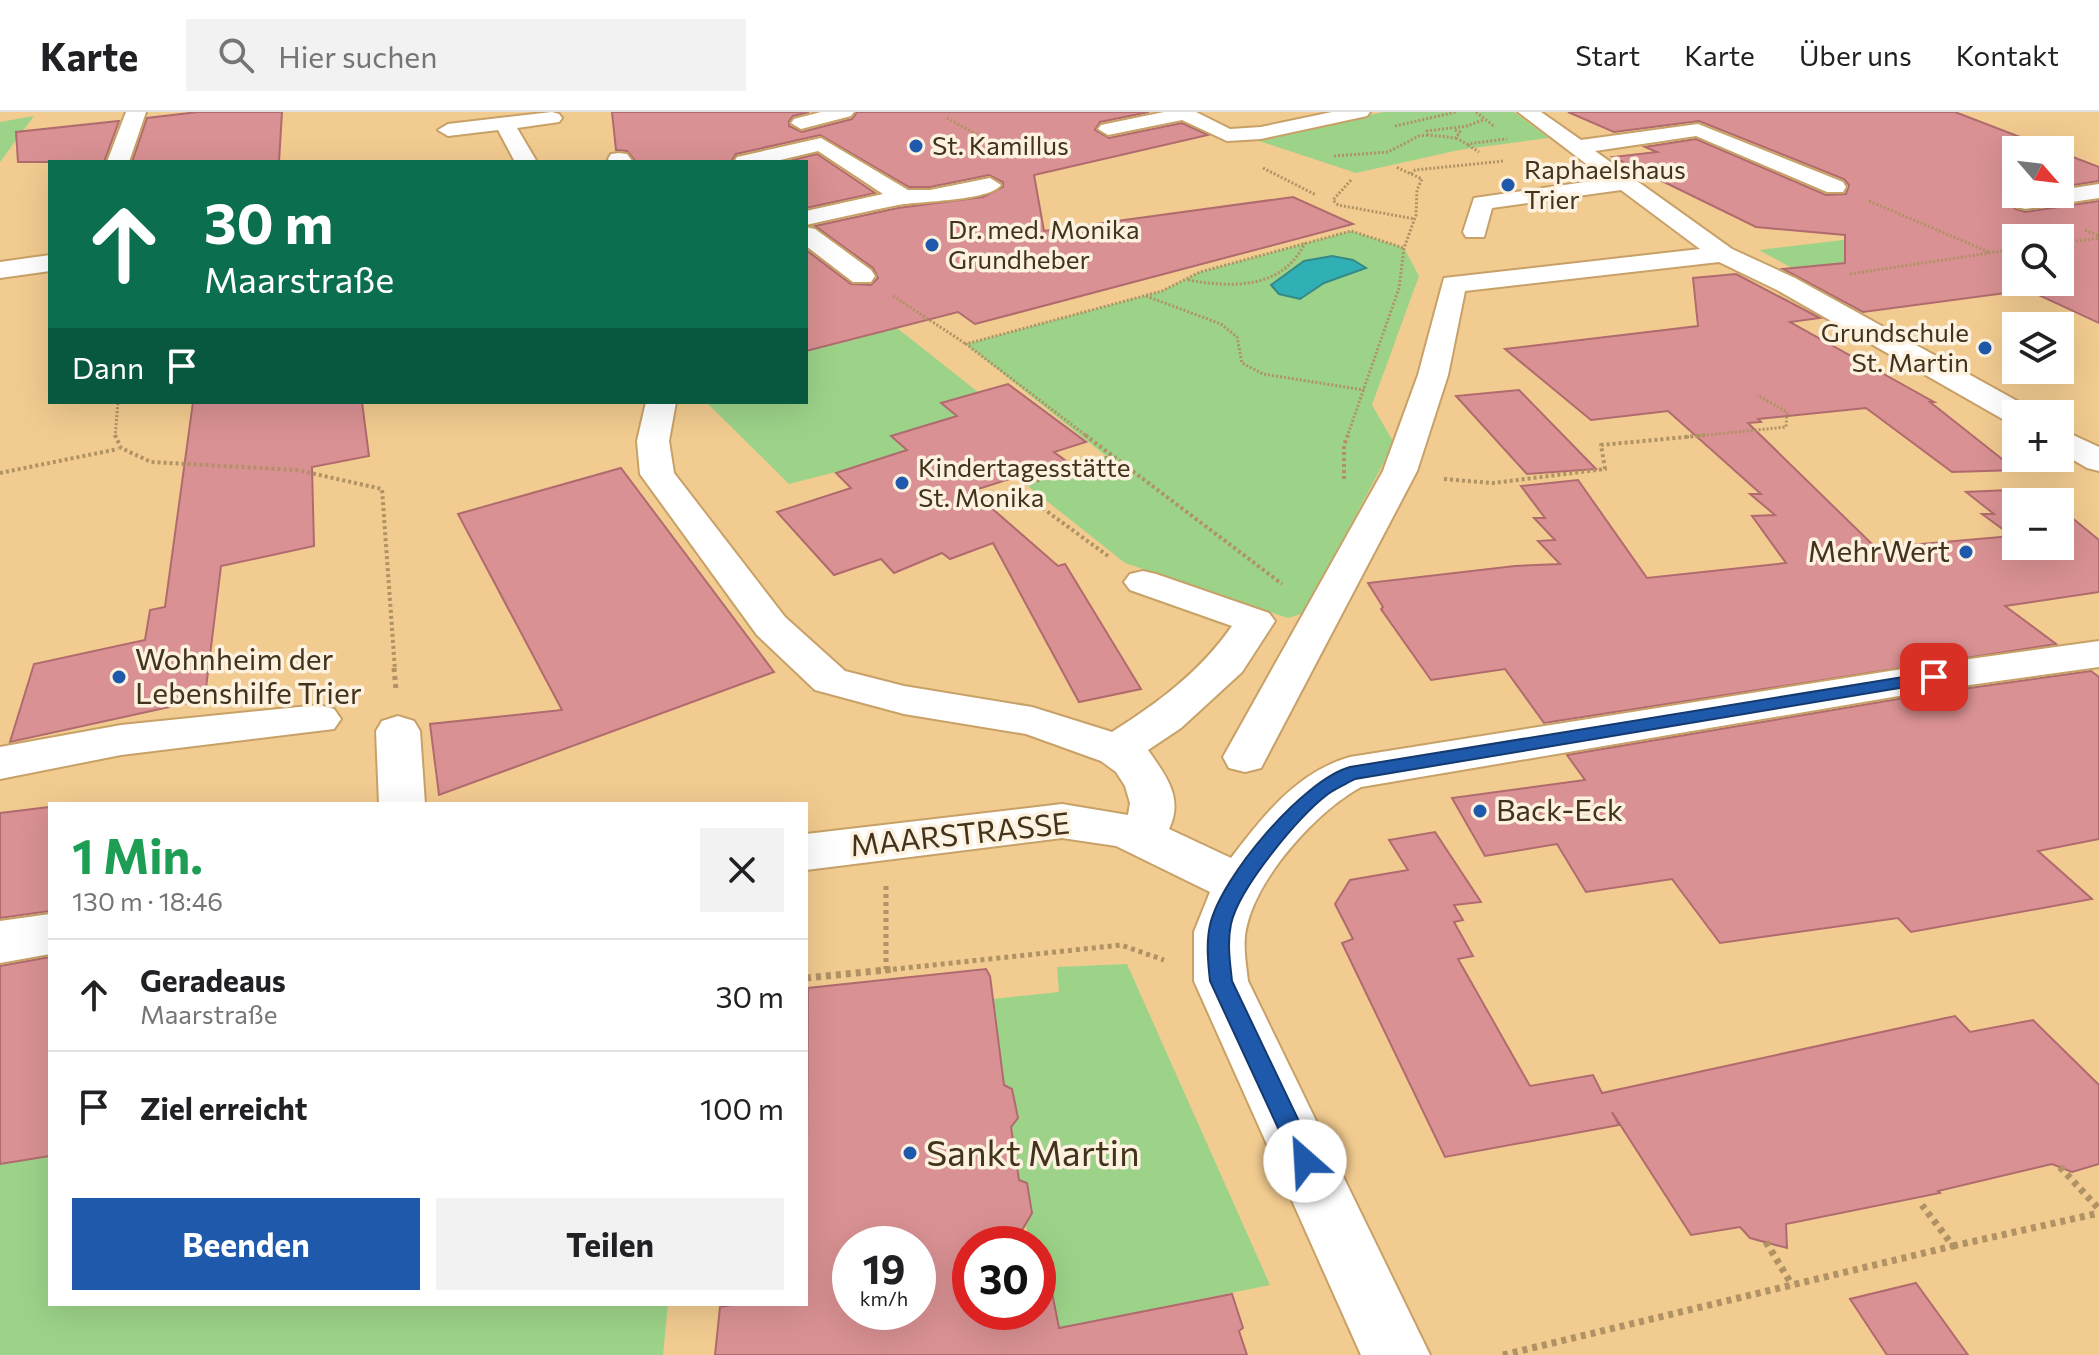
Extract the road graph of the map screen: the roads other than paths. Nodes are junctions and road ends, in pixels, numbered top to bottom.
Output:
1 (136, 112) edge
2 (844, 112) edge
3 (1360, 112) edge
4 (1528, 112) edge
5 (1182, 113) edge
6 (552, 115) edge
7 (1108, 129) dead end
8 (448, 130) dead end
9 (510, 132) junction
10 (821, 144) junction
11 (1579, 147) junction
12 (119, 160) edge
13 (525, 160) edge
14 (753, 160) edge
15 (1625, 183) junction
16 (990, 185) dead end
17 (1835, 187) road end
18 (2099, 191) edge
19 (2074, 195) edge
20 (903, 197) junction
21 (808, 218) edge
22 (1475, 232) dead end
23 (808, 236) edge
24 (1723, 254) junction
25 (48, 263) edge
26 (0, 270) edge
27 (862, 276) road end
28 (661, 404) edge
29 (2002, 406) edge
30 (2074, 447) edge
31 (2099, 461) edge
32 (1143, 582) road end
33 (1255, 621) junction
34 (1309, 638) junction
35 (2099, 654) edge
36 (319, 719) dead end
37 (398, 731) road end
38 (1117, 750) junction
39 (1245, 757) dead end
40 (0, 763) edge
41 (402, 802) edge
42 (1141, 836) junction
43 (808, 852) edge
44 (1239, 884) junction
45 (48, 934) edge
46 (0, 942) edge
47 (1396, 1355) edge

1 - 12 street
2 - 10 street
3 - 5 street
4 - 11 street
5 - 7 street
6 - 9 street
8 - 9 street
9 - 13 street
10 - 14 street
10 - 20 street
11 - 15 street
11 - 17 street
15 - 22 street
15 - 24 street
16 - 20 street
18 - 19 street
20 - 21 street
23 - 27 street
24 - 29 street
24 - 34 street
25 - 26 street
28 - 38 street
30 - 31 street
32 - 33 street
33 - 34 street
33 - 38 street
34 - 39 street
35 - 44 street
36 - 40 street
37 - 41 street
38 - 42 street
42 - 43 street, MAARSTRASSE
42 - 44 street, MAARSTRASSE
44 - 47 street
45 - 46 street

